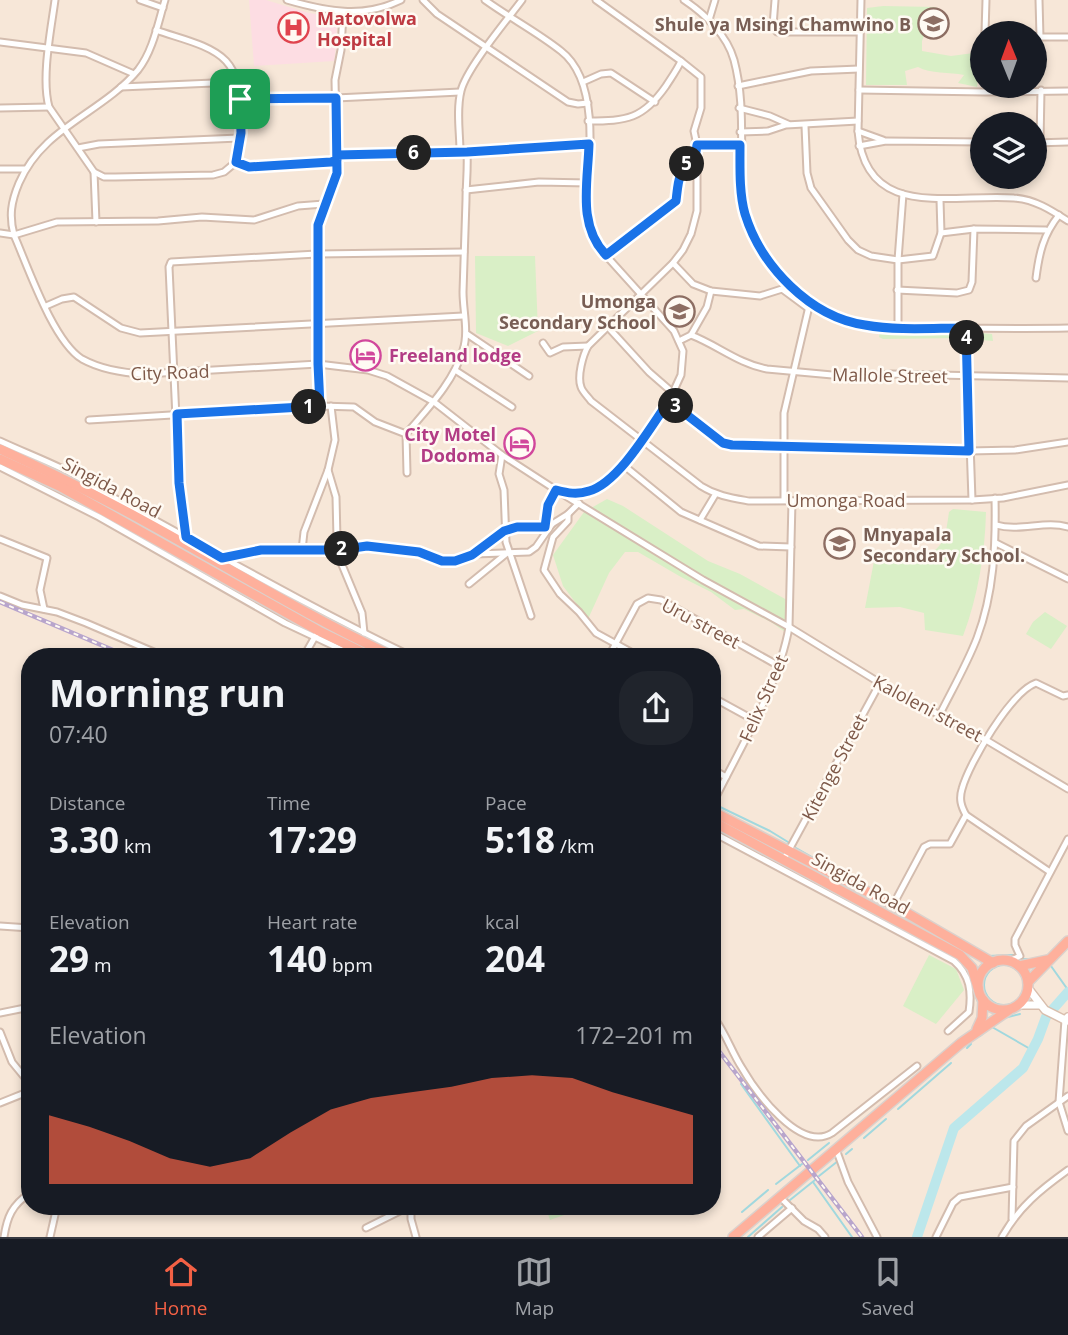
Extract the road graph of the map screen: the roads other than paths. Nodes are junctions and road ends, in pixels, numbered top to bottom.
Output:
1 (55, 0) edge
2 (140, 0) edge
3 (165, 0) edge
4 (286, 0) edge
5 (383, 0) edge
6 (401, 0) edge
7 (423, 0) edge
8 (485, 0) edge
9 (522, 0) edge
10 (596, 0) edge
11 (684, 0) edge
12 (715, 0) edge
13 (775, 0) edge
14 (861, 0) edge
15 (986, 0) edge
16 (1039, 0) edge
17 (309, 3) edge
18 (382, 7) junction
19 (163, 8) junction
20 (343, 12) junction
21 (509, 18) junction
22 (709, 20) junction
23 (985, 21) edge
24 (1038, 21) edge
25 (156, 30) junction
26 (860, 32) junction
27 (1047, 37) edge
28 (1068, 37) edge
29 (0, 42) edge
30 (49, 47) junction
31 (487, 47) junction
32 (681, 61) junction
33 (859, 69) junction
34 (134, 74) junction
35 (236, 82) junction
36 (583, 82) junction
37 (738, 86) junction
38 (121, 87) junction
39 (970, 89) edge
40 (859, 90) junction
41 (1047, 90) edge
42 (1068, 91) edge
43 (460, 92) junction
44 (336, 98) junction
45 (240, 99) junction
46 (655, 102) junction
47 (588, 103) junction
48 (49, 107) junction
49 (0, 108) edge
50 (739, 108) junction
51 (588, 121) junction
52 (858, 121) junction
53 (791, 125) junction
54 (806, 126) junction
55 (64, 128) junction
56 (858, 131) junction
57 (740, 132) junction
58 (239, 138) junction
59 (886, 141) junction
60 (970, 142) edge
61 (1068, 142) edge
62 (1047, 143) edge
63 (589, 144) junction
64 (697, 145) junction
65 (740, 145) junction
66 (859, 146) junction
67 (79, 148) junction
68 (464, 152) junction
69 (337, 158) junction
70 (695, 158) junction
71 (236, 162) junction
72 (0, 169) edge
73 (25, 169) junction
74 (94, 172) junction
75 (588, 183) junction
76 (466, 190) junction
77 (903, 194) junction
78 (940, 200) junction
79 (324, 204) junction
80 (1059, 215) junction
81 (1068, 221) edge
82 (96, 222) junction
83 (974, 229) junction
84 (1046, 230) junction
85 (0, 233) edge
86 (941, 233) junction
87 (14, 235) junction
88 (464, 252) junction
89 (317, 254) junction
90 (606, 255) junction
91 (898, 260) junction
92 (673, 263) junction
93 (1036, 278) dead end
94 (897, 290) junction
95 (711, 292) junction
96 (640, 293) junction
97 (46, 306) junction
98 (809, 306) junction
99 (463, 316) junction
100 (317, 323) junction
101 (607, 326) junction
102 (898, 328) junction
103 (966, 328) junction
104 (1068, 328) edge
105 (171, 331) junction
106 (467, 334) junction
107 (691, 335) junction
108 (679, 341) junction
109 (543, 343) dead end
110 (588, 346) junction
111 (318, 364) junction
112 (456, 370) junction
113 (795, 370) junction
114 (173, 373) junction
115 (529, 376) dead end
116 (968, 376) junction
117 (1068, 378) edge
118 (672, 392) junction
119 (669, 401) junction
120 (434, 402) junction
121 (320, 406) junction
122 (331, 406) junction
123 (512, 407) dead end
124 (177, 414) junction
125 (89, 420) dead end
126 (406, 434) junction
127 (0, 441) edge
128 (640, 441) junction
129 (1068, 442) edge
130 (782, 446) junction
131 (0, 449) edge
132 (969, 451) junction
133 (502, 455) junction
134 (622, 464) junction
135 (2, 466) edge
136 (328, 470) junction
137 (407, 473) dead end
138 (1068, 485) edge
139 (556, 490) junction
140 (715, 495) junction
141 (995, 498) junction
142 (784, 500) junction
143 (972, 500) junction
144 (792, 501) junction
145 (579, 503) junction
146 (568, 514) junction
147 (700, 520) junction
148 (552, 524) junction
149 (996, 525) junction
150 (545, 527) junction
151 (1068, 527) edge
152 (504, 531) junction
153 (0, 539) edge
154 (996, 543) junction
155 (185, 545) junction
156 (791, 547) junction
157 (302, 550) junction
158 (339, 550) junction
159 (508, 553) junction
160 (472, 555) junction
161 (222, 558) junction
162 (1068, 579) edge
163 (469, 584) dead end
164 (0, 596) edge
165 (44, 609) junction
166 (531, 615) dead end
167 (789, 627) junction
168 (364, 633) junction
169 (317, 634) junction
170 (615, 644) junction
171 (144, 648) edge
172 (309, 648) edge
173 (341, 648) edge
174 (351, 648) edge
175 (376, 648) edge
176 (395, 648) edge
177 (613, 648) edge
178 (623, 648) edge
179 (779, 666) junction
180 (880, 683) junction
181 (1068, 695) edge
182 (721, 702) edge
183 (940, 716) junction
184 (754, 720) junction
185 (986, 740) junction
186 (721, 774) edge
187 (726, 777) junction
188 (721, 787) edge
189 (1068, 789) edge
190 (965, 815) junction
191 (721, 816) edge
192 (721, 825) edge
193 (721, 837) edge
194 (1068, 839) edge
195 (787, 855) junction
196 (1050, 872) junction
197 (893, 905) junction
198 (0, 926) edge
199 (21, 927) edge
200 (1068, 940) edge
201 (1049, 959) junction
202 (1009, 961) junction
203 (993, 963) junction
204 (1018, 966) junction
205 (1028, 985) junction
206 (978, 988) junction
207 (983, 1000) junction
208 (1014, 1007) junction
209 (1042, 1007) junction
210 (21, 1009) edge
211 (0, 1013) edge
212 (1065, 1019) edge
213 (721, 1030) edge
214 (976, 1030) junction
215 (948, 1031) dead end
216 (0, 1032) edge
217 (917, 1066) dead end
218 (21, 1072) edge
219 (21, 1095) edge
220 (1068, 1096) edge
221 (1059, 1102) junction
222 (0, 1103) edge
223 (1068, 1131) edge
224 (836, 1149) junction
225 (1068, 1170) edge
226 (1013, 1187) junction
227 (780, 1196) junction
228 (21, 1200) edge
229 (792, 1208) junction
230 (55, 1215) edge
231 (392, 1215) edge
232 (411, 1215) edge
233 (1012, 1219) junction
234 (366, 1228) dead end
235 (4, 1237) edge
236 (50, 1237) edge
237 (416, 1237) edge
238 (733, 1237) edge
239 (758, 1237) edge
240 (825, 1237) edge
241 (877, 1237) edge
242 (936, 1237) edge
243 (1002, 1237) edge

1 - 30 street
2 - 19 street
3 - 19 street, City Road
4 - 17 street
5 - 18 street
6 - 18 street
7 - 31 street
8 - 21 street
9 - 21 street
10 - 32 street
11 - 22 street
12 - 22 street
13 - 26 street
14 - 26 street
15 - 23 street
16 - 24 street
17 - 20 street
18 - 20 street
19 - 25 street, City Road
20 - 44 street
21 - 31 street
21 - 36 street
22 - 37 street
25 - 34 street, City Road
25 - 35 street
26 - 33 street
27 - 28 street
29 - 30 street
30 - 34 street
30 - 48 street
31 - 43 street
31 - 47 street
32 - 46 street
32 - 64 street
33 - 37 street
33 - 40 street
34 - 38 street, City Road
35 - 38 street
35 - 45 street
36 - 46 street
36 - 47 street
37 - 50 street
38 - 55 street, City Road
39 - 40 street
40 - 52 street
41 - 42 street
43 - 44 street
43 - 68 street
44 - 45 street
44 - 69 street
45 - 58 street
46 - 51 street
47 - 51 street
48 - 49 street
48 - 55 street
50 - 53 street
50 - 57 street
51 - 63 street
52 - 54 street
52 - 56 street
53 - 54 street
53 - 57 street
54 - 91 street
55 - 67 street
55 - 73 street, City Road
56 - 59 street
56 - 66 street
57 - 65 street
58 - 67 street
58 - 71 street
59 - 60 street
59 - 66 street
61 - 62 street
63 - 68 street
63 - 75 street
64 - 65 street
64 - 70 street
65 - 98 street
66 - 77 street
67 - 74 street
68 - 69 street
68 - 76 street
69 - 71 street
69 - 79 street
70 - 90 street
70 - 92 street
71 - 74 street
72 - 73 street
73 - 87 street, City Road
74 - 82 street
75 - 76 street
75 - 90 street
76 - 88 street
77 - 78 street
77 - 91 street
78 - 80 street
78 - 86 street
79 - 82 street
79 - 89 street
80 - 81 street
80 - 84 street
82 - 87 street
83 - 84 street
83 - 86 street
83 - 94 street
84 - 93 street
85 - 87 street
86 - 91 street
87 - 97 street, City Road
88 - 89 street
88 - 99 street
89 - 100 street
89 - 105 street
90 - 96 street
91 - 94 street
92 - 95 street
92 - 96 street
94 - 102 street
95 - 98 street
95 - 107 street
96 - 101 street
96 - 108 street
97 - 105 street
97 - 114 street, City Road
98 - 102 street
98 - 113 street
99 - 100 street
99 - 106 street
100 - 105 street
100 - 111 street
101 - 110 street
101 - 118 street
102 - 103 street
103 - 104 street
103 - 116 street
105 - 114 street
106 - 112 street
106 - 115 street
107 - 108 street
107 - 113 street, Mallole Street
108 - 118 street
109 - 110 street
110 - 128 street
111 - 114 street, City Road
111 - 120 street, City Road
111 - 121 street
112 - 120 street
112 - 123 street
113 - 116 street, Mallole Street
113 - 130 street
114 - 124 street
116 - 117 street, Mallole Street
116 - 132 street
118 - 119 street
119 - 128 street
119 - 130 street
120 - 126 street
120 - 133 street, City Road
121 - 122 street
121 - 124 street
122 - 126 street
122 - 136 street
124 - 125 street
124 - 155 street
126 - 137 street
127 - 155 street
128 - 134 street
128 - 140 street, Umonga Road
129 - 132 street
130 - 132 street
130 - 142 street
131 - 155 highway, Singida Road
132 - 143 street
133 - 139 street, City Road
133 - 152 street
134 - 139 street
134 - 147 street
135 - 155 highway, Singida Road
135 - 169 street
136 - 157 street
136 - 158 street
138 - 141 street, Umonga Road
139 - 145 street, City Road
139 - 150 street
140 - 142 street, Umonga Road
140 - 147 street
141 - 143 street, Umonga Road
141 - 149 street
142 - 144 street, Umonga Road
143 - 144 street, Umonga Road
144 - 156 street, Felix Street
145 - 146 street
145 - 167 street, Kaloleni street
146 - 148 street
146 - 170 street
147 - 156 street
148 - 150 street
148 - 159 street
149 - 151 street
149 - 154 street
150 - 152 street
152 - 159 street
152 - 160 street
153 - 165 street
154 - 162 street
154 - 183 street
155 - 161 street
155 - 169 highway, Singida Road
155 - 175 highway, Singida Road
156 - 167 street, Felix Street
157 - 158 street
157 - 161 street
158 - 160 street
158 - 168 street
159 - 160 street
159 - 163 street
159 - 166 street
161 - 168 street
164 - 165 street
165 - 171 street
167 - 179 street, Felix Street
167 - 180 street, Kaloleni street
168 - 176 street
169 - 172 street
169 - 173 street
169 - 174 highway, Singida Road
170 - 177 street, Uru street
170 - 178 street
170 - 179 street, Uru street
179 - 184 street, Felix Street
180 - 183 street, Kaloleni street
180 - 195 street, Kitenge Street
181 - 185 street
182 - 184 street
183 - 185 street, Kaloleni street
184 - 187 street, Felix Street
185 - 189 street, Kaloleni street
185 - 190 street
186 - 187 street
187 - 188 street, Felix Street
190 - 196 street
190 - 197 street
191 - 195 highway, Singida Road
192 - 195 highway, Singida Road
193 - 215 street
194 - 196 street
195 - 197 highway, Singida Road
195 - 206 highway, Singida Road
196 - 202 street
197 - 203 highway, Singida Road
198 - 199 street
200 - 201 highway
201 - 204 highway
201 - 205 highway
202 - 203 highway
202 - 204 highway
203 - 206 highway
204 - 205 highway
205 - 208 highway
205 - 209 main road
206 - 207 highway
207 - 208 highway
207 - 214 highway
208 - 209 main road
208 - 214 highway
209 - 212 main road
210 - 211 street
212 - 221 street
213 - 217 street
214 - 224 highway
216 - 218 street
219 - 222 street
220 - 221 street
221 - 223 street
221 - 226 street
224 - 227 highway
224 - 241 street
225 - 233 street
226 - 233 street
226 - 242 street
227 - 229 street
227 - 238 highway
228 - 235 street
229 - 239 street
229 - 240 street
230 - 236 street
231 - 234 street
232 - 237 street
233 - 243 street

